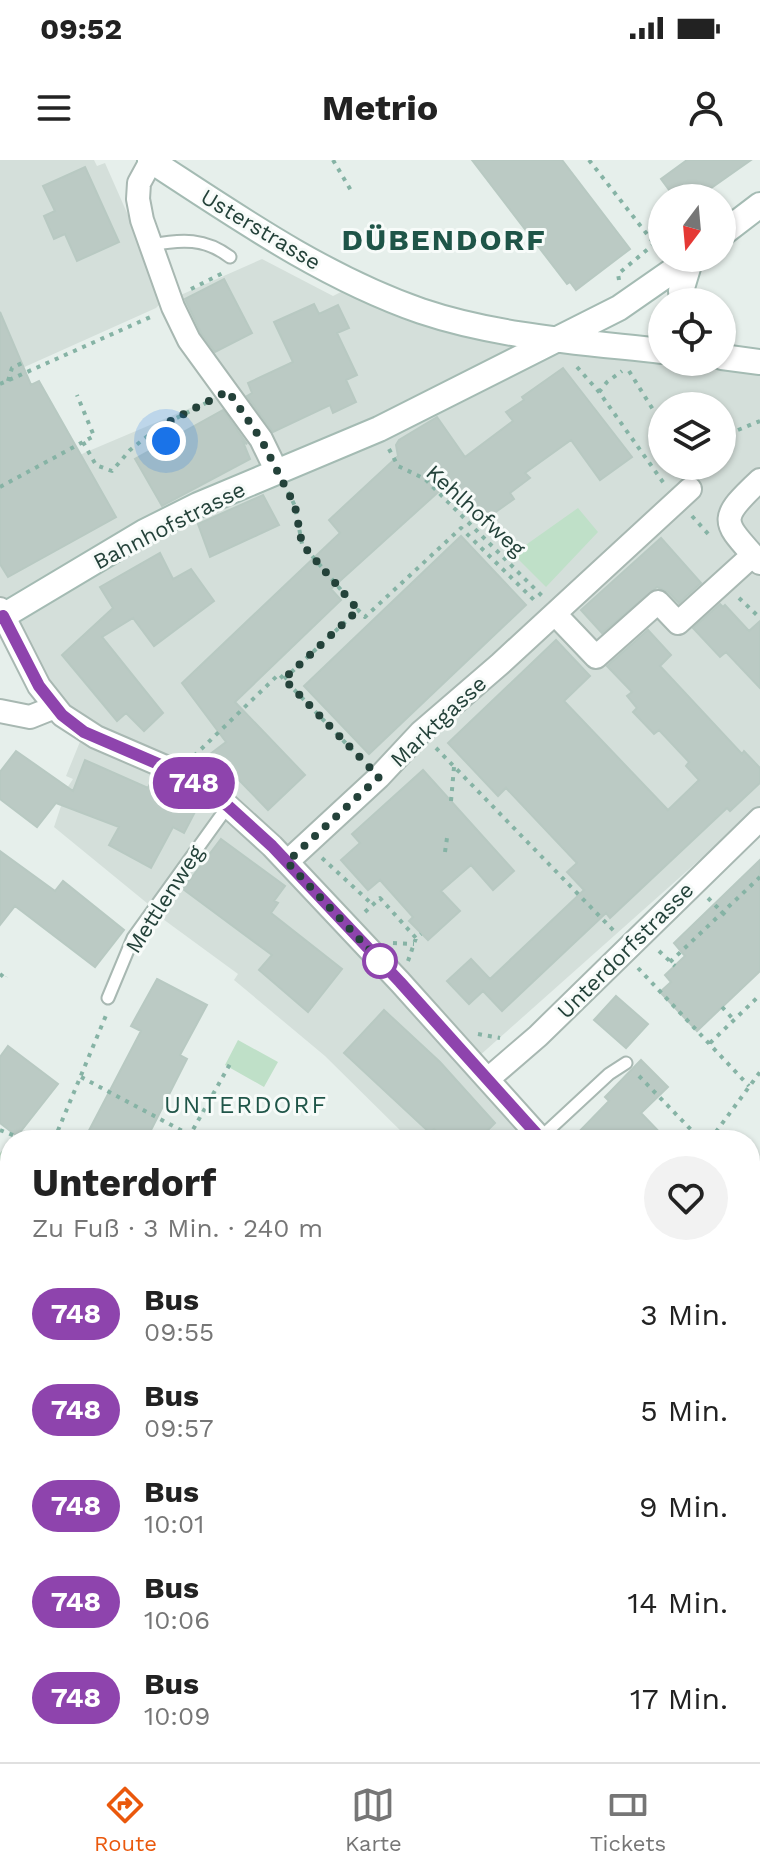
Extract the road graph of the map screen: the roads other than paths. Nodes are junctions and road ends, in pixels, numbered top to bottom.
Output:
1 (150, 160) edge
2 (760, 205) edge
3 (736, 223) edge
4 (151, 245) junction
5 (232, 262) road end
6 (671, 272) edge
7 (560, 338) junction
8 (648, 349) edge
9 (736, 359) edge
10 (760, 362) edge
11 (277, 472) junction
12 (760, 480) edge
13 (684, 495) road end
14 (744, 567) edge
15 (1, 614) edge
16 (555, 614) junction
17 (55, 707) junction
18 (0, 711) edge
19 (228, 806) junction
20 (760, 819) edge
21 (294, 857) junction
22 (108, 998) dead end
23 (626, 1063) road end
24 (488, 1079) junction
25 (533, 1130) edge
26 (550, 1130) edge

1 - 4 street
1 - 7 street, Usterstrasse
2 - 3 street
4 - 5 lane
4 - 11 street
6 - 7 street, Bahnhofstrasse
7 - 8 street, Usterstrasse
7 - 11 street, Bahnhofstrasse
9 - 10 street
11 - 15 street, Bahnhofstrasse
12 - 14 street
13 - 16 street, Marktgasse
14 - 16 street
15 - 17 street
16 - 21 street, Marktgasse
17 - 18 street
17 - 19 street
19 - 21 street
19 - 22 lane, Mettlenweg
20 - 24 street, Unterdorfstrasse
21 - 24 street
23 - 26 lane
24 - 25 street

